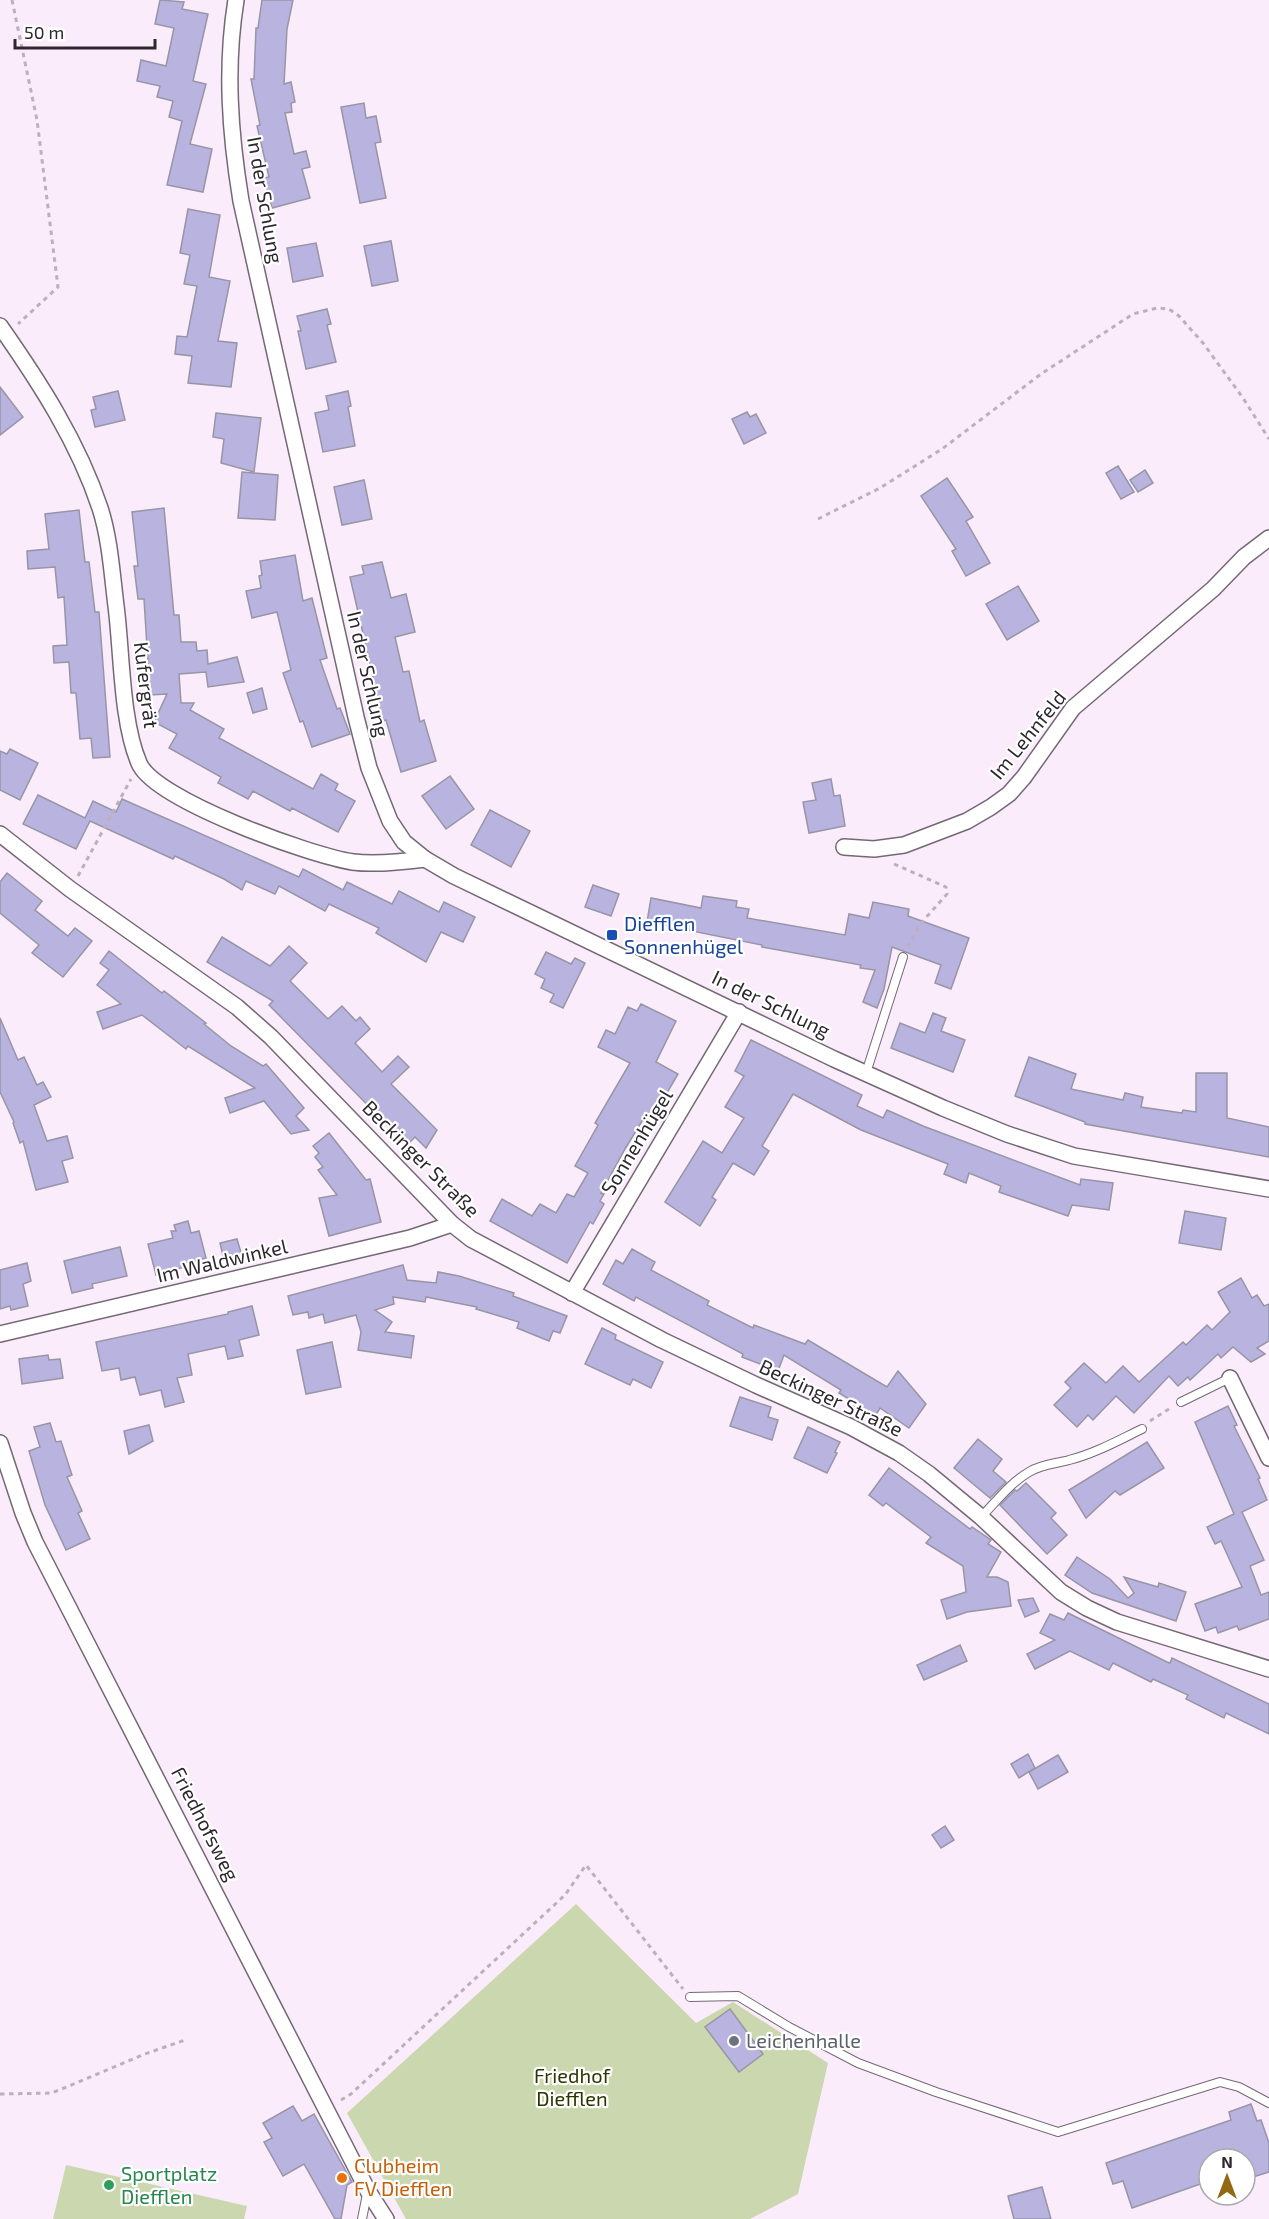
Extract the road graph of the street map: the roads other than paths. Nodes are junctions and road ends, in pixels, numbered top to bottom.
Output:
1 (236, 0) edge
2 (3, 331) edge
3 (1269, 538) edge
4 (0, 834) edge
5 (844, 847) dead end
6 (425, 859) junction
7 (903, 957) road end
8 (739, 1012) junction
9 (866, 1073) junction
10 (1269, 1189) edge
11 (452, 1224) junction
12 (572, 1293) junction
13 (0, 1334) edge
14 (1230, 1378) joint
15 (1181, 1402) road end
16 (1142, 1429) road end
17 (0, 1443) edge
18 (1269, 1458) edge
19 (981, 1517) junction
20 (1269, 1669) edge
21 (690, 1997) road end
22 (1269, 2103) edge
23 (368, 2191) junction
24 (362, 2219) edge
25 (386, 2219) edge

1 - 6 street, In der Schlung
2 - 6 street, Kufergrät
3 - 5 street, Im Lehnfeld
4 - 11 street, Beckinger Straße
6 - 8 street, In der Schlung
7 - 9 lane
8 - 9 street, In der Schlung
8 - 12 street, Sonnenhügel
9 - 10 street, In der Schlung
11 - 12 street, Beckinger Straße
11 - 13 street, Im Waldwinkel
12 - 19 street, Beckinger Straße
14 - 15 lane
14 - 18 street
16 - 19 lane
17 - 23 street, Friedhofsweg
19 - 20 street, Beckinger Straße
21 - 22 lane
23 - 24 lane
23 - 25 street, Friedhofsweg

